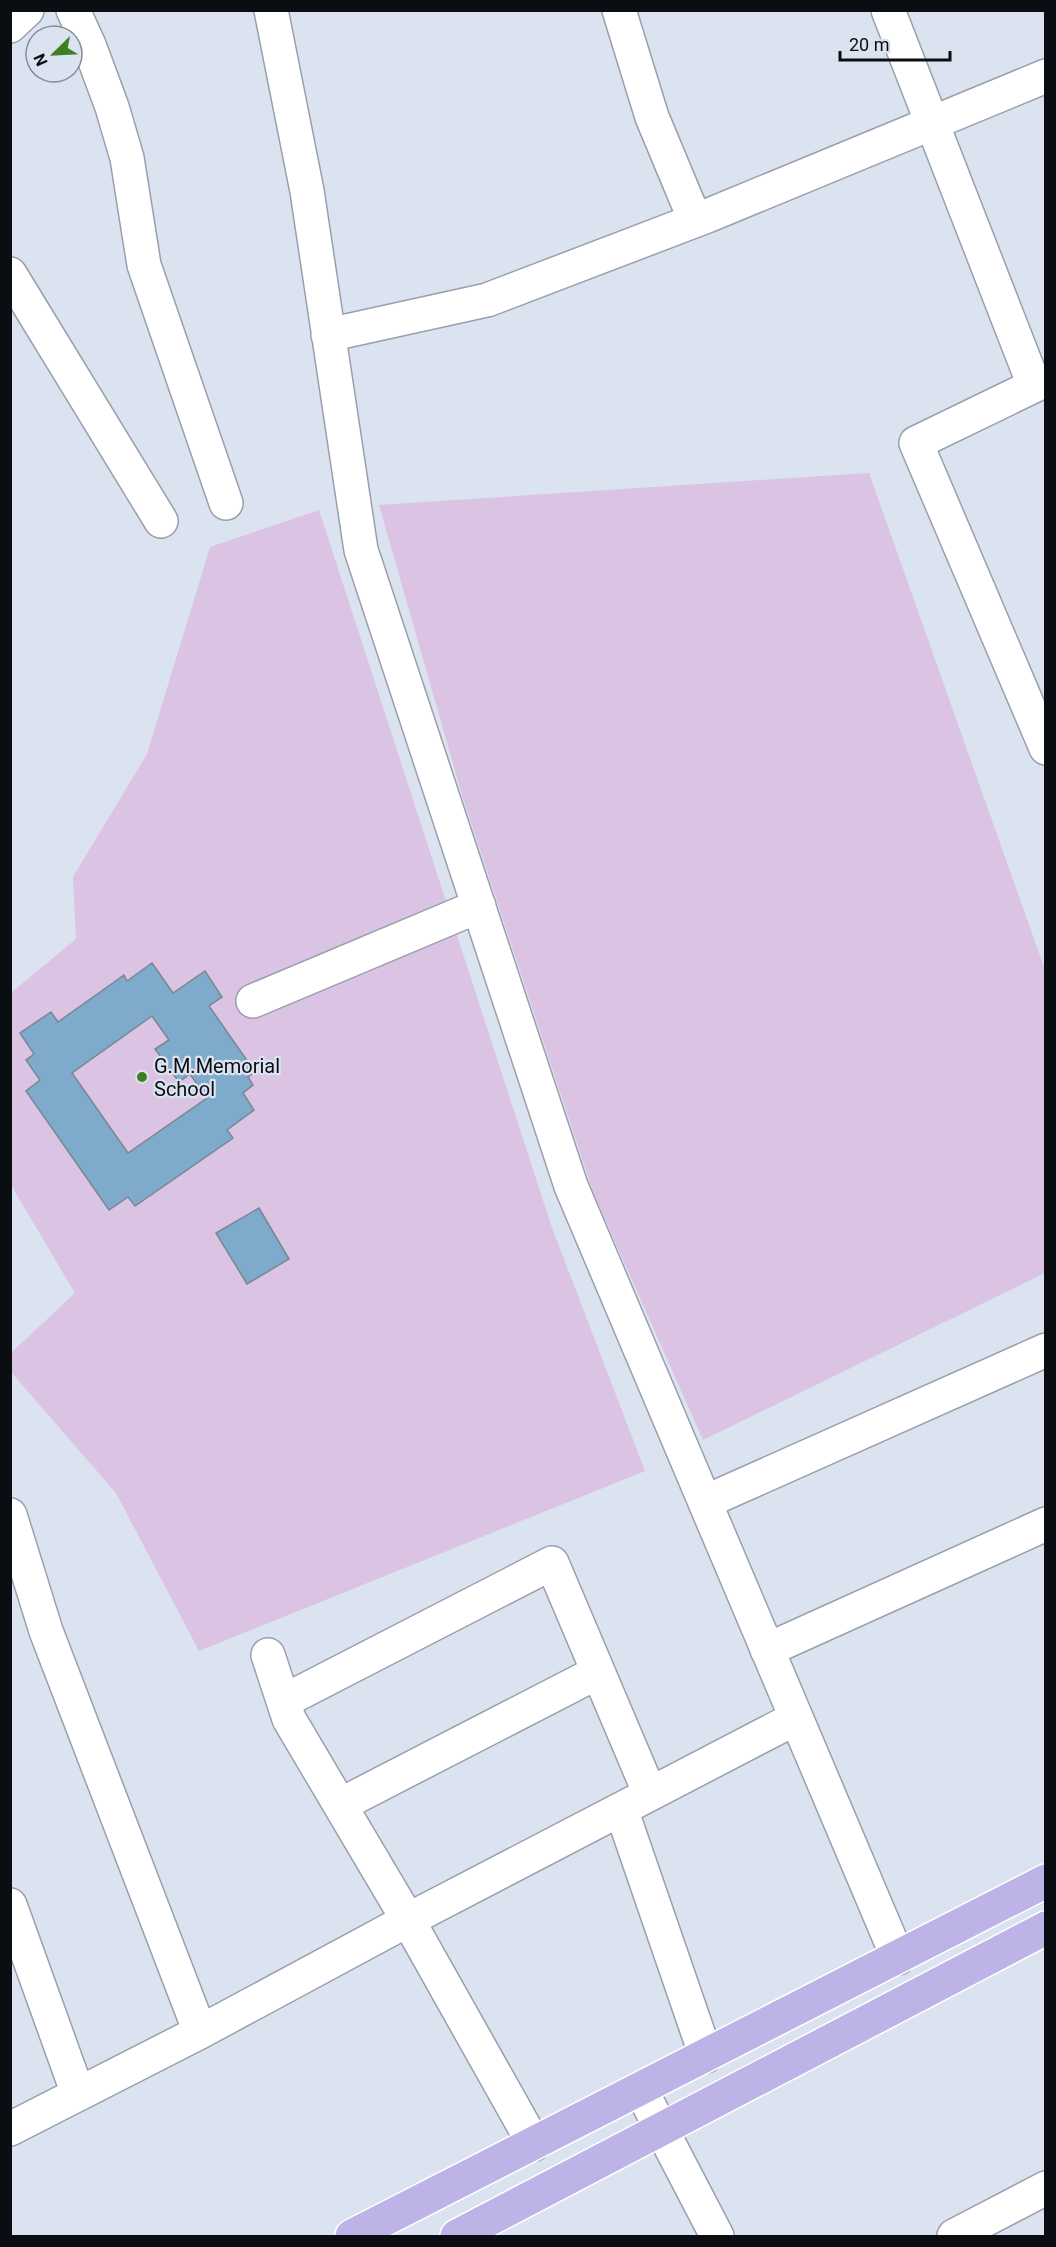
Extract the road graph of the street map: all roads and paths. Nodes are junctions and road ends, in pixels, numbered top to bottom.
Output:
1 (27, 10) edge
2 (73, 10) edge
3 (271, 10) edge
4 (619, 10) edge
5 (888, 10) edge
6 (10, 26) edge
7 (1046, 76) edge
8 (931, 123) junction
9 (695, 220) junction
10 (10, 274) edge
11 (328, 335) junction
12 (1040, 383) edge
13 (226, 503) dead end
14 (161, 521) dead end
15 (1046, 748) edge
16 (479, 906) junction
17 (253, 1001) dead end
18 (1046, 1350) edge
19 (705, 1502) junction
20 (10, 1515) edge
21 (1046, 1524) edge
22 (767, 1650) junction
23 (268, 1655) dead end
24 (598, 1672) junction
25 (284, 1701) junction
26 (796, 1718) junction
27 (650, 1794) junction
28 (340, 1805) junction
29 (621, 1809) junction
30 (1046, 1881) edge
31 (10, 1905) edge
32 (408, 1920) junction
33 (1046, 1928) edge
34 (898, 1958) junction
35 (200, 2031) junction
36 (706, 2056) junction
37 (640, 2090) junction
38 (78, 2094) junction
39 (10, 2129) edge
40 (662, 2131) junction
41 (534, 2144) junction
42 (1046, 2188) edge
43 (352, 2236) edge
44 (457, 2236) edge
45 (717, 2236) edge
46 (954, 2236) edge

1 - 6 street
2 - 13 street
3 - 11 street
4 - 9 street
5 - 8 street
7 - 8 street
8 - 9 street
8 - 12 street
9 - 11 street
10 - 14 street
11 - 16 street
12 - 15 street
16 - 17 street
16 - 19 street
18 - 19 street
19 - 22 street
20 - 35 street
21 - 22 street
22 - 26 street
23 - 25 street
24 - 25 street
24 - 27 street
24 - 28 street
25 - 28 street
26 - 27 street
26 - 34 street
27 - 29 street
28 - 32 street
29 - 32 street
29 - 36 street
30 - 34 main road
31 - 38 street
32 - 35 street
32 - 41 street
33 - 40 main road
34 - 36 main road
35 - 38 street
36 - 37 main road
37 - 40 street
37 - 41 main road
38 - 39 street
40 - 44 main road
40 - 45 street
41 - 43 main road
42 - 46 street

